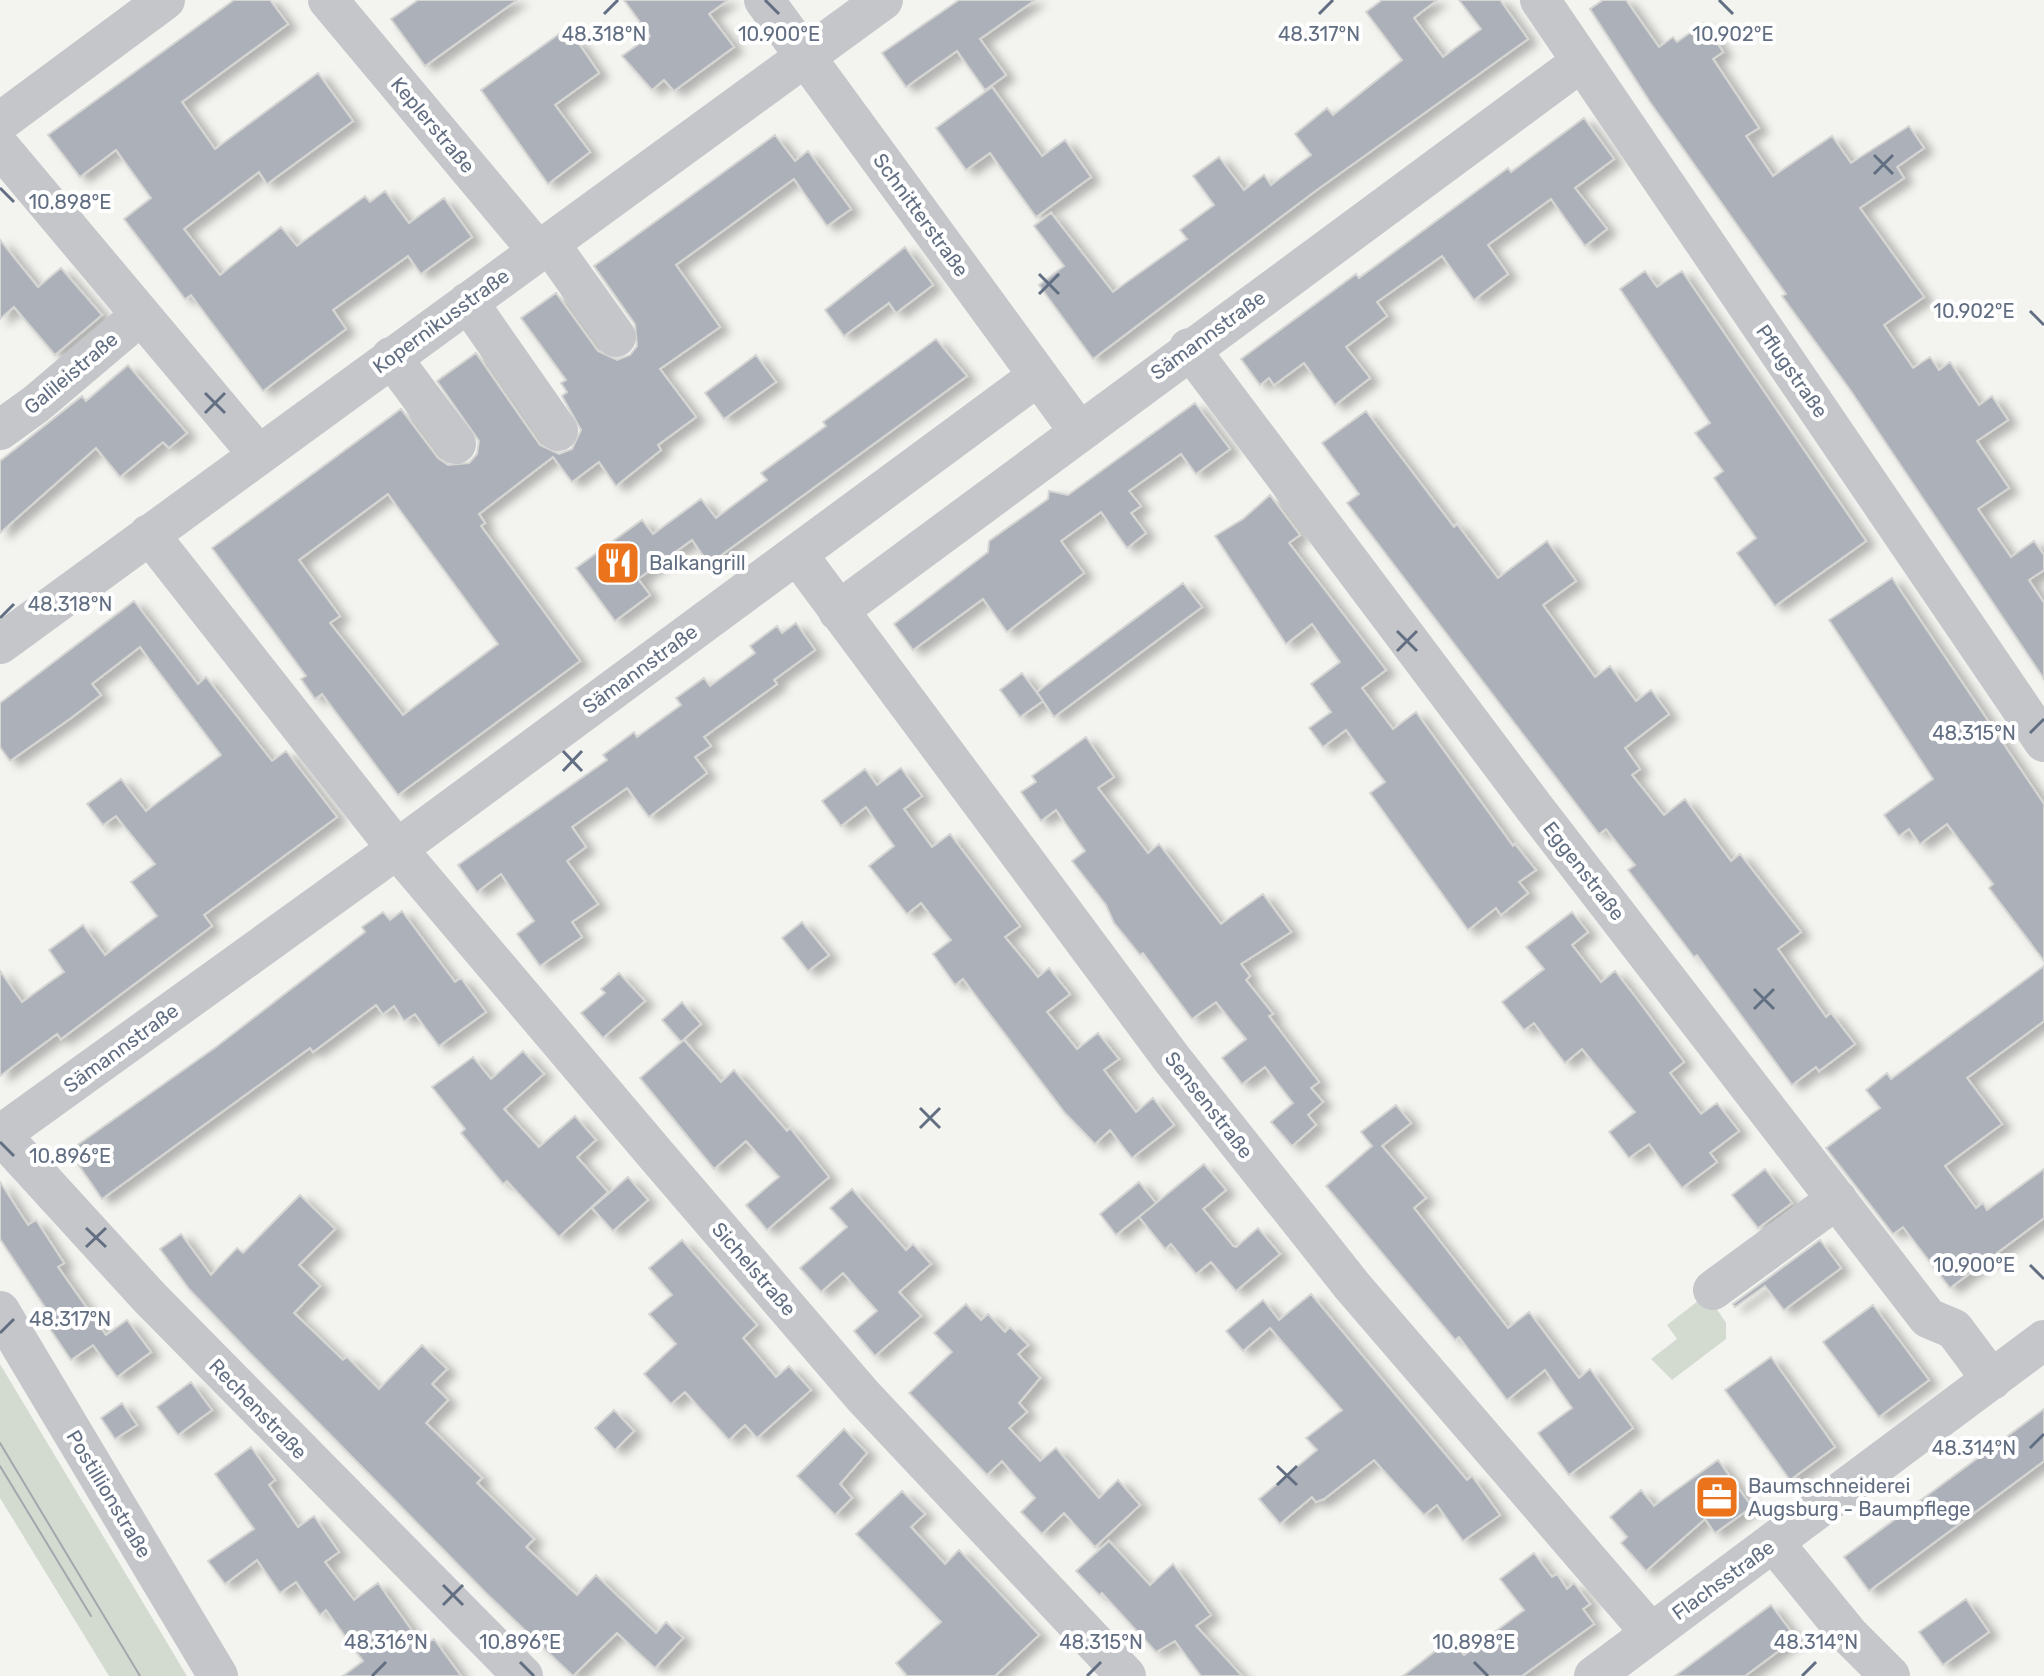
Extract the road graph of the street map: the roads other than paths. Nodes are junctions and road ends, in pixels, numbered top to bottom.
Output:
1 (165, 0) edge
2 (328, 0) edge
3 (764, 0) edge
4 (883, 0) edge
5 (1540, 0) edge
6 (805, 57) junction
7 (1581, 62) junction
8 (0, 122) edge
9 (0, 147) edge
10 (544, 247) junction
11 (468, 302) junction
12 (141, 315) junction
13 (616, 337) dead end
14 (1189, 348) junction
15 (391, 357) junction
16 (1038, 376) junction
17 (0, 430) edge
18 (1078, 430) junction
19 (558, 431) dead end
20 (456, 444) dead end
21 (257, 453) junction
22 (149, 534) junction
23 (797, 554) junction
24 (838, 611) junction
25 (0, 644) edge
26 (2044, 742) edge
27 (397, 849) junction
28 (1, 1135) edge
29 (1837, 1199) junction
30 (1713, 1290) dead end
31 (0, 1311) edge
32 (2044, 1340) edge
33 (1992, 1380) junction
34 (1774, 1543) junction
35 (1651, 1633) junction
36 (218, 1676) edge
37 (523, 1676) edge
38 (1126, 1676) edge
39 (1594, 1676) edge
40 (1890, 1676) edge

1 - 8 street
2 - 10 street, Keplerstraße
3 - 6 street, Schnitterstraße
4 - 6 street, Kopernikusstraße
5 - 7 street, Pflugstraße
6 - 10 street, Kopernikusstraße
6 - 16 street, Schnitterstraße
7 - 14 street, Sämannstraße
7 - 26 street, Pflugstraße
9 - 12 street
10 - 11 street, Kopernikusstraße
10 - 13 street, Keplerstraße
11 - 15 street, Kopernikusstraße
11 - 19 street
12 - 17 street, Galileistraße
12 - 21 street
14 - 18 street, Sämannstraße
14 - 29 street, Eggenstraße
15 - 20 street
15 - 21 street, Kopernikusstraße
16 - 18 street, Schnitterstraße
16 - 23 street, Sämannstraße
18 - 24 street, Sämannstraße
21 - 22 street, Kopernikusstraße
22 - 25 street, Kopernikusstraße
22 - 27 street
23 - 24 street, Sensenstraße
23 - 27 street, Sämannstraße
24 - 35 street, Sensenstraße
27 - 28 street, Sämannstraße
27 - 38 street, Sichelstraße
28 - 37 street, Rechenstraße
29 - 30 street
29 - 33 street, Eggenstraße
31 - 36 street, Postillionstraße
32 - 33 street, Flachsstraße
33 - 34 street, Flachsstraße
34 - 35 street, Flachsstraße
34 - 40 street
35 - 39 street, Flachsstraße

